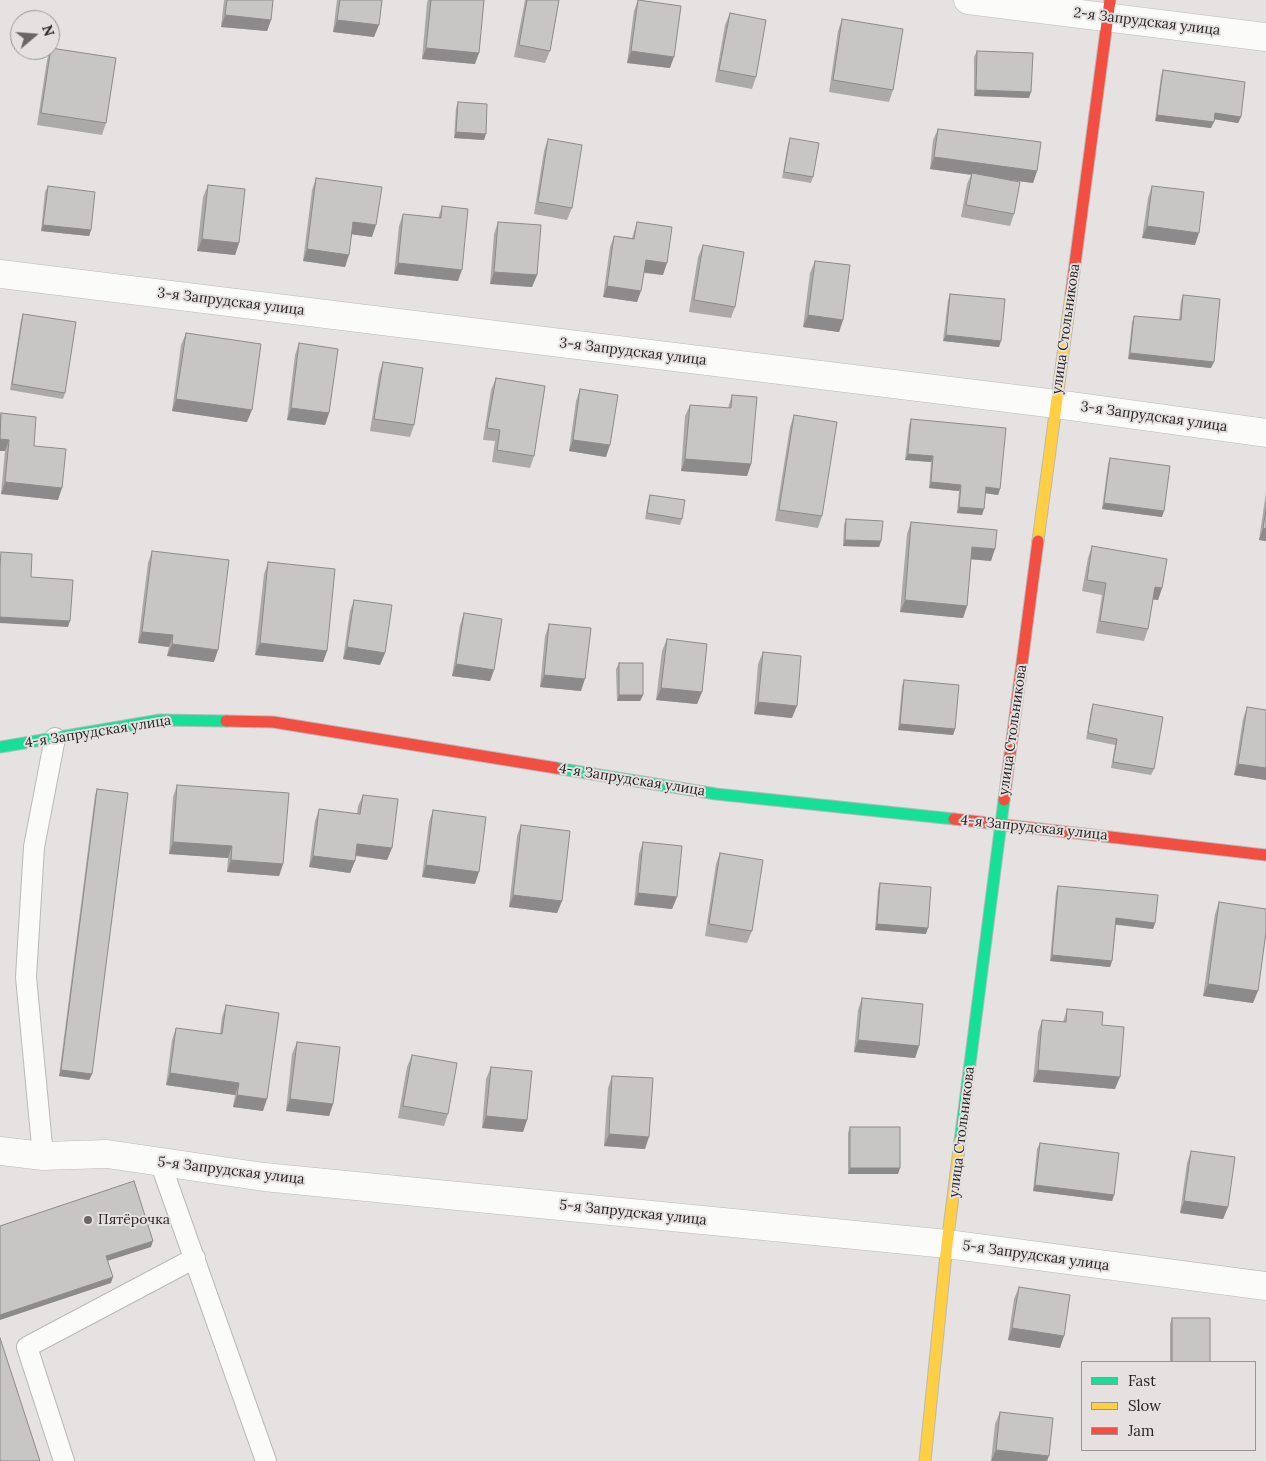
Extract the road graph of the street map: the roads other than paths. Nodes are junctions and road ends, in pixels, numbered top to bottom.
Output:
1 (968, 0) edge
2 (1109, 9) edge
3 (1266, 37) edge
4 (0, 274) edge
5 (1056, 404) junction
6 (1266, 433) edge
7 (55, 738) junction
8 (0, 747) edge
9 (1000, 824) junction
10 (1266, 855) edge
11 (0, 1151) edge
12 (43, 1156) junction
13 (160, 1162) junction
14 (947, 1244) junction
15 (195, 1258) junction
16 (1266, 1286) edge
17 (64, 1461) edge
18 (266, 1461) edge
19 (925, 1461) edge

1 - 2 street, 2-я Запрудская улица
2 - 3 street, 2-я Запрудская улица
2 - 5 street, улица Стольникова
4 - 5 street, 3-я Запрудская улица
5 - 6 street, 3-я Запрудская улица
5 - 9 street, улица Стольникова
7 - 8 street, 4-я Запрудская улица
7 - 9 street, 4-я Запрудская улица
7 - 12 lane
9 - 10 street, 4-я Запрудская улица
9 - 14 street, улица Стольникова
11 - 12 street, 5-я Запрудская улица
12 - 13 street, 5-я Запрудская улица
13 - 14 street, 5-я Запрудская улица
13 - 15 lane
14 - 16 street, 5-я Запрудская улица
14 - 19 street, улица Стольникова
15 - 17 lane
15 - 18 lane

